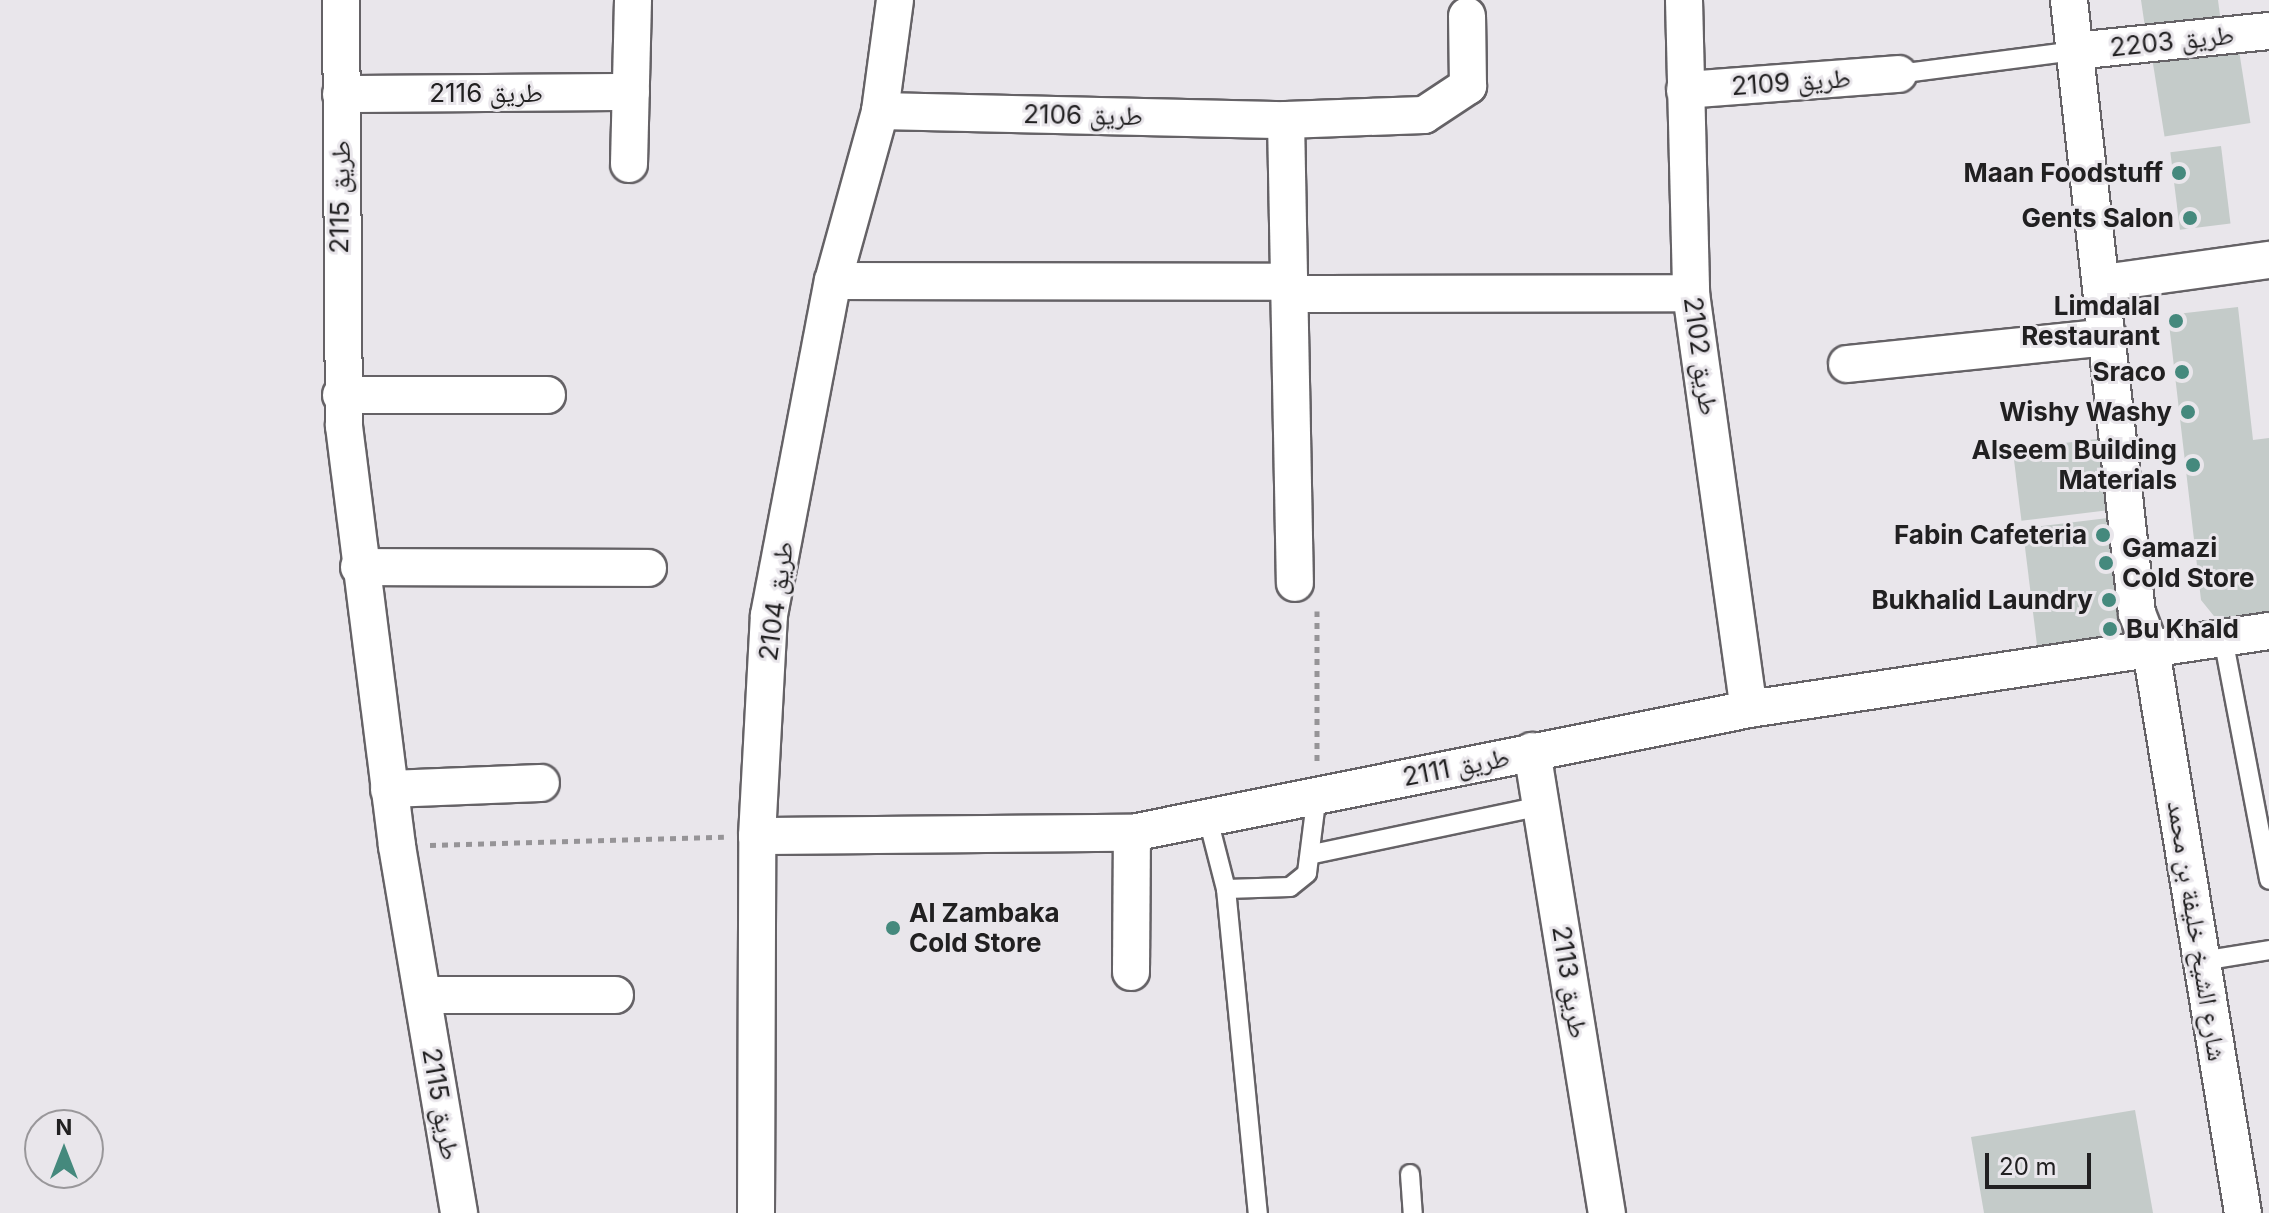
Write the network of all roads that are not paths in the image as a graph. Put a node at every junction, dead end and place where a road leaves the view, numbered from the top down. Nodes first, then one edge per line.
1 (341, 0) edge
2 (633, 0) edge
3 (895, 0) edge
4 (1684, 0) edge
5 (2069, 0) edge
6 (2092, 0) edge
7 (1467, 16) dead end
8 (2269, 31) edge
9 (2086, 50) junction
10 (1898, 74) joint
11 (1685, 90) junction
12 (631, 92) junction
13 (341, 94) junction
14 (880, 111) junction
15 (1286, 120) junction
16 (629, 164) dead end
17 (2269, 260) edge
18 (833, 281) junction
19 (2114, 282) junction
20 (1289, 288) junction
21 (1691, 293) junction
22 (2109, 337) junction
23 (1847, 364) dead end
24 (341, 395) junction
25 (547, 395) dead end
26 (359, 567) junction
27 (648, 568) dead end
28 (1295, 583) road end
29 (2269, 631) edge
30 (2223, 638) junction
31 (2151, 650) junction
32 (1749, 709) junction
33 (1532, 751) junction
34 (541, 783) dead end
35 (389, 789) junction
36 (1317, 794) junction
37 (1541, 806) junction
38 (1208, 819) junction
39 (1132, 833) junction
40 (757, 836) junction
41 (1313, 854) junction
42 (2269, 880) edge
43 (1226, 889) junction
44 (2269, 950) edge
45 (2202, 961) junction
46 (1131, 972) dead end
47 (423, 995) junction
48 (615, 995) dead end
49 (1410, 1174) dead end
50 (459, 1213) edge
51 (756, 1213) edge
52 (1258, 1213) edge
53 (1413, 1213) edge
54 (1607, 1213) edge
55 (2243, 1213) edge

1 - 13 street, طريق 2115
2 - 12 street
3 - 14 street, طريق 2104
4 - 11 street, طريق 2102
5 - 9 street, شارع الشيخ خليفة بن محمد
6 - 9 street, شارع الشيخ خليفة بن محمد
7 - 15 street, طريق 2106
8 - 9 street, طريق 2203
9 - 10 lane
9 - 19 street, شارع الشيخ خليفة بن محمد
10 - 11 street, طريق 2109
11 - 21 street, طريق 2102
12 - 13 street, طريق 2116
12 - 16 street
13 - 24 street, طريق 2115
14 - 15 street, طريق 2106
14 - 18 street, طريق 2104
15 - 20 street
17 - 19 street
18 - 20 street
18 - 40 street, طريق 2104
19 - 22 street, شارع الشيخ خليفة بن محمد
19 - 31 street, شارع الشيخ خليفة بن محمد
20 - 21 street
20 - 28 street
21 - 32 street, طريق 2102
22 - 23 street
22 - 31 street, شارع الشيخ خليفة بن محمد
24 - 25 street
24 - 26 street, طريق 2115
26 - 27 street
26 - 35 street, طريق 2115
29 - 30 street, طريق 2111
30 - 31 street, طريق 2111
30 - 42 lane
31 - 32 street, طريق 2111
31 - 45 street, شارع الشيخ خليفة بن محمد
32 - 33 street, طريق 2111
33 - 36 street, طريق 2111
33 - 37 street, طريق 2113
34 - 35 street
35 - 47 street, طريق 2115
36 - 38 street, طريق 2111
36 - 41 lane
37 - 41 lane
37 - 54 street, طريق 2113
38 - 39 street, طريق 2111
38 - 43 lane
39 - 40 street, طريق 2111
39 - 46 street
40 - 51 street, طريق 2104
41 - 43 lane
43 - 52 lane
44 - 45 lane
45 - 55 street, شارع الشيخ خليفة بن محمد
47 - 48 street
47 - 50 street, طريق 2115
49 - 53 lane

